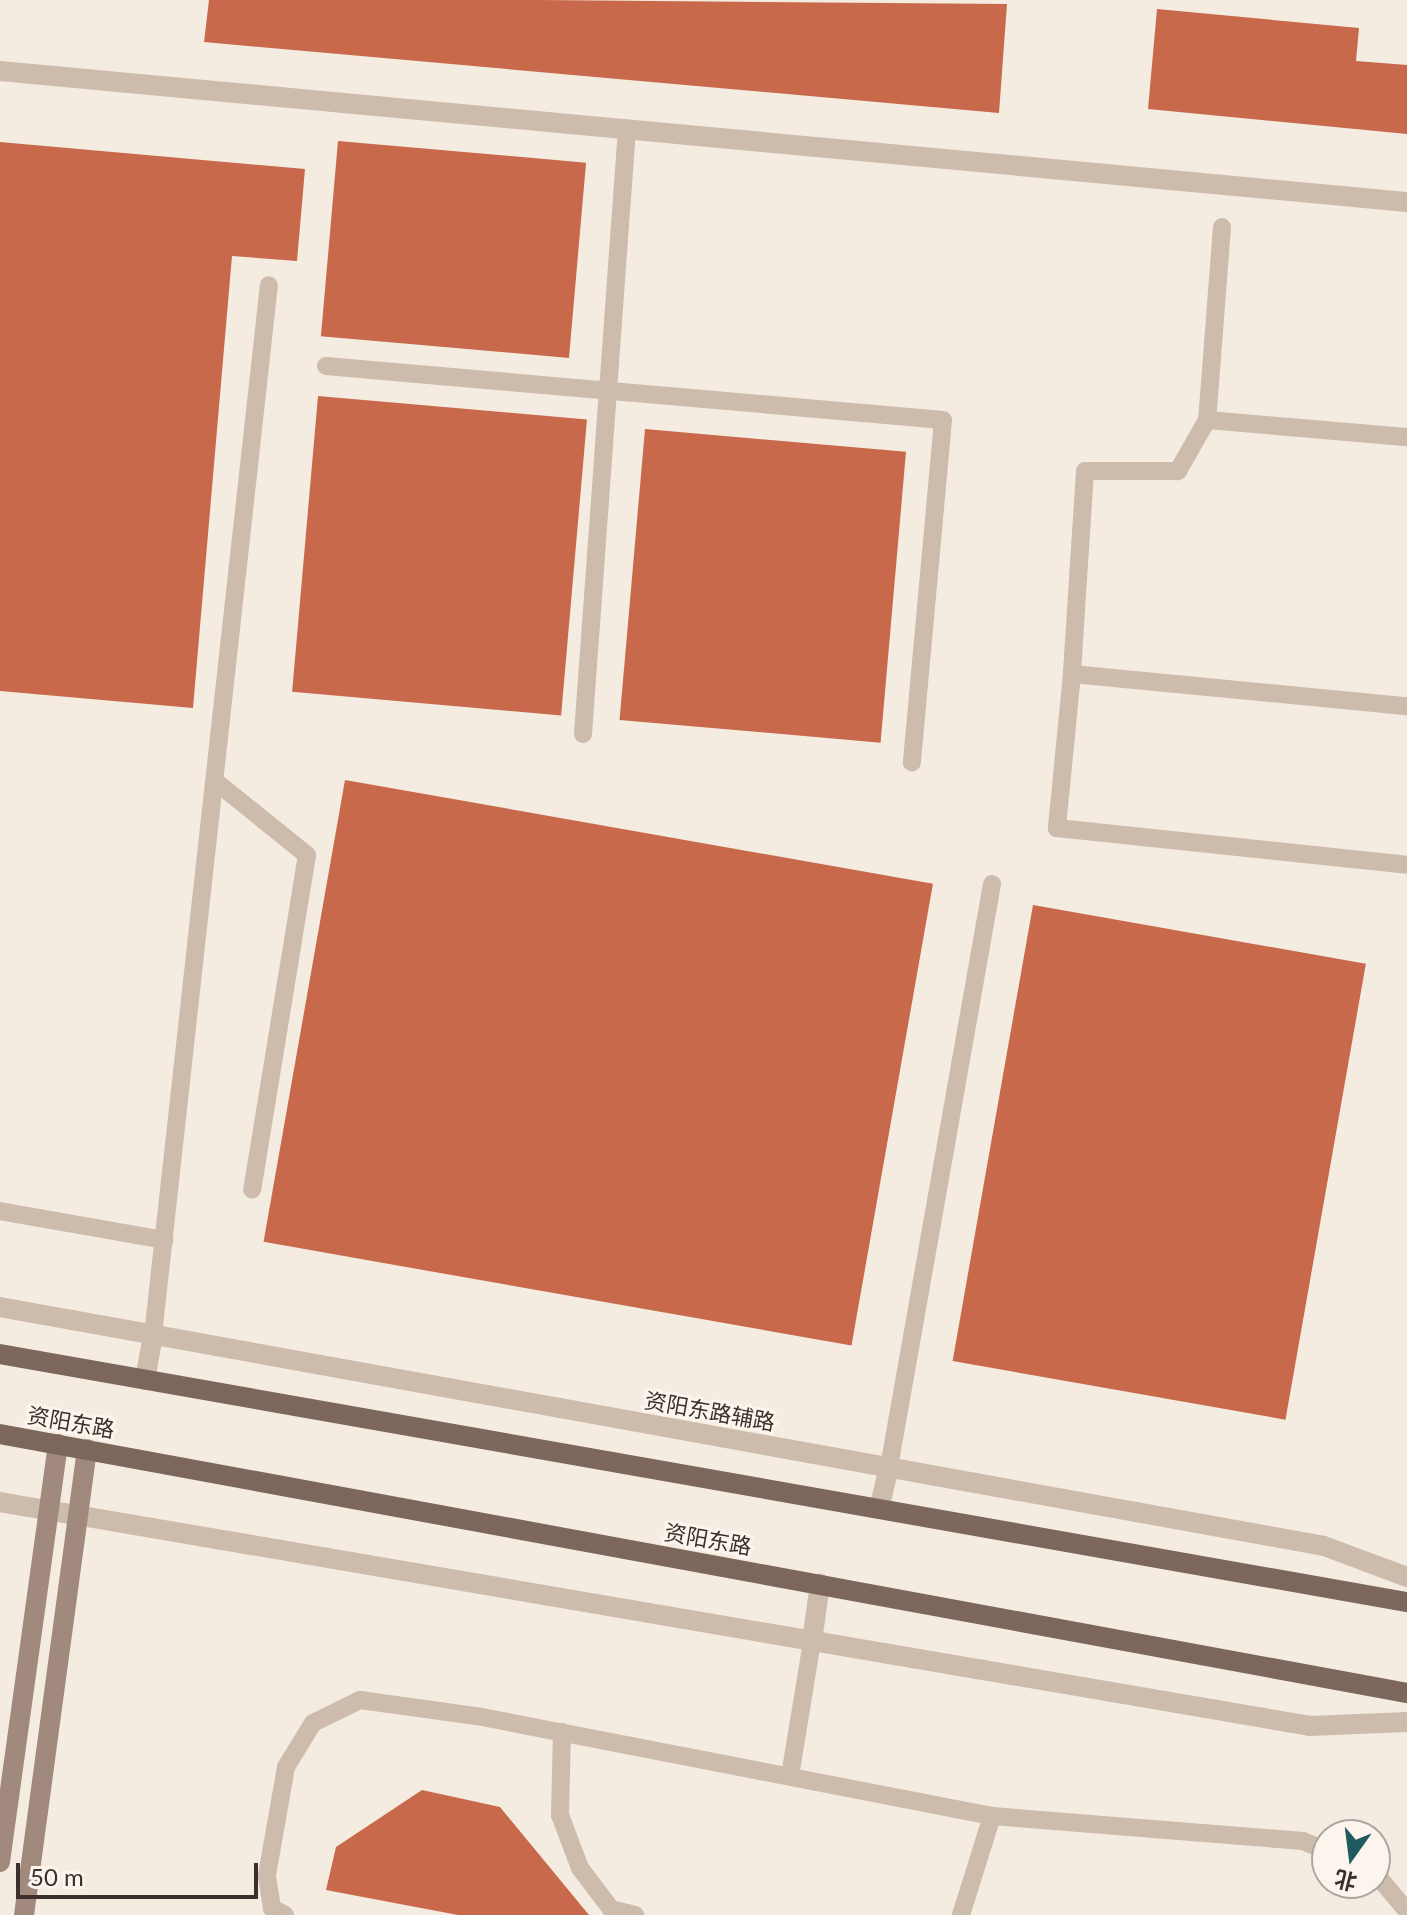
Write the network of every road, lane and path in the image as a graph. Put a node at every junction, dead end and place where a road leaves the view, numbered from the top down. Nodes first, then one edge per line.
1 (0, 71) edge
2 (627, 129) junction
3 (1407, 202) edge
4 (1222, 227) dead end
5 (269, 285) dead end
6 (326, 366) dead end
7 (607, 388) junction
8 (1207, 420) junction
9 (1407, 437) edge
10 (1072, 674) junction
11 (1407, 706) edge
12 (583, 734) dead end
13 (912, 763) dead end
14 (215, 781) junction
15 (1407, 865) edge
16 (992, 884) dead end
17 (252, 1190) dead end
18 (0, 1211) edge
19 (164, 1240) junction
20 (0, 1307) edge
21 (153, 1335) junction
22 (0, 1354) edge
23 (145, 1380) junction
24 (0, 1434) edge
25 (58, 1444) junction
26 (87, 1449) junction
27 (889, 1467) junction
28 (0, 1502) edge
29 (879, 1509) junction
30 (48, 1510) junction
31 (79, 1515) junction
32 (1407, 1577) edge
33 (820, 1584) junction
34 (1407, 1602) edge
35 (812, 1641) junction
36 (1407, 1693) edge
37 (1407, 1722) edge
38 (562, 1732) junction
39 (790, 1776) junction
40 (992, 1816) junction
41 (1311, 1844) edge
42 (0, 1862) edge
43 (1391, 1892) edge
44 (1407, 1911) edge
45 (24, 1915) edge
46 (285, 1915) edge
47 (635, 1915) edge
48 (961, 1915) edge

1 - 2 street
2 - 3 street
2 - 7 lane
4 - 8 lane
5 - 14 lane
6 - 7 lane
7 - 12 lane
7 - 13 lane
8 - 9 lane
8 - 10 lane
10 - 11 lane
10 - 15 lane
14 - 17 lane
14 - 19 lane
16 - 27 lane
18 - 19 lane
19 - 21 lane
20 - 21 street, 资阳东路辅路
21 - 23 street
21 - 27 street, 资阳东路辅路
22 - 23 main road
23 - 29 main road
24 - 25 main road, 资阳东路
25 - 26 main road, 资阳东路
25 - 30 street
26 - 31 street
26 - 33 main road, 资阳东路
27 - 29 street
27 - 32 street, 资阳东路辅路
28 - 30 street
29 - 34 main road
30 - 31 street
30 - 42 street
31 - 35 street
31 - 45 street
33 - 35 street
33 - 36 main road, 资阳东路
35 - 37 street
35 - 39 lane
38 - 39 lane
38 - 46 lane
38 - 47 lane
39 - 40 lane
40 - 41 lane
40 - 48 lane
43 - 44 lane

